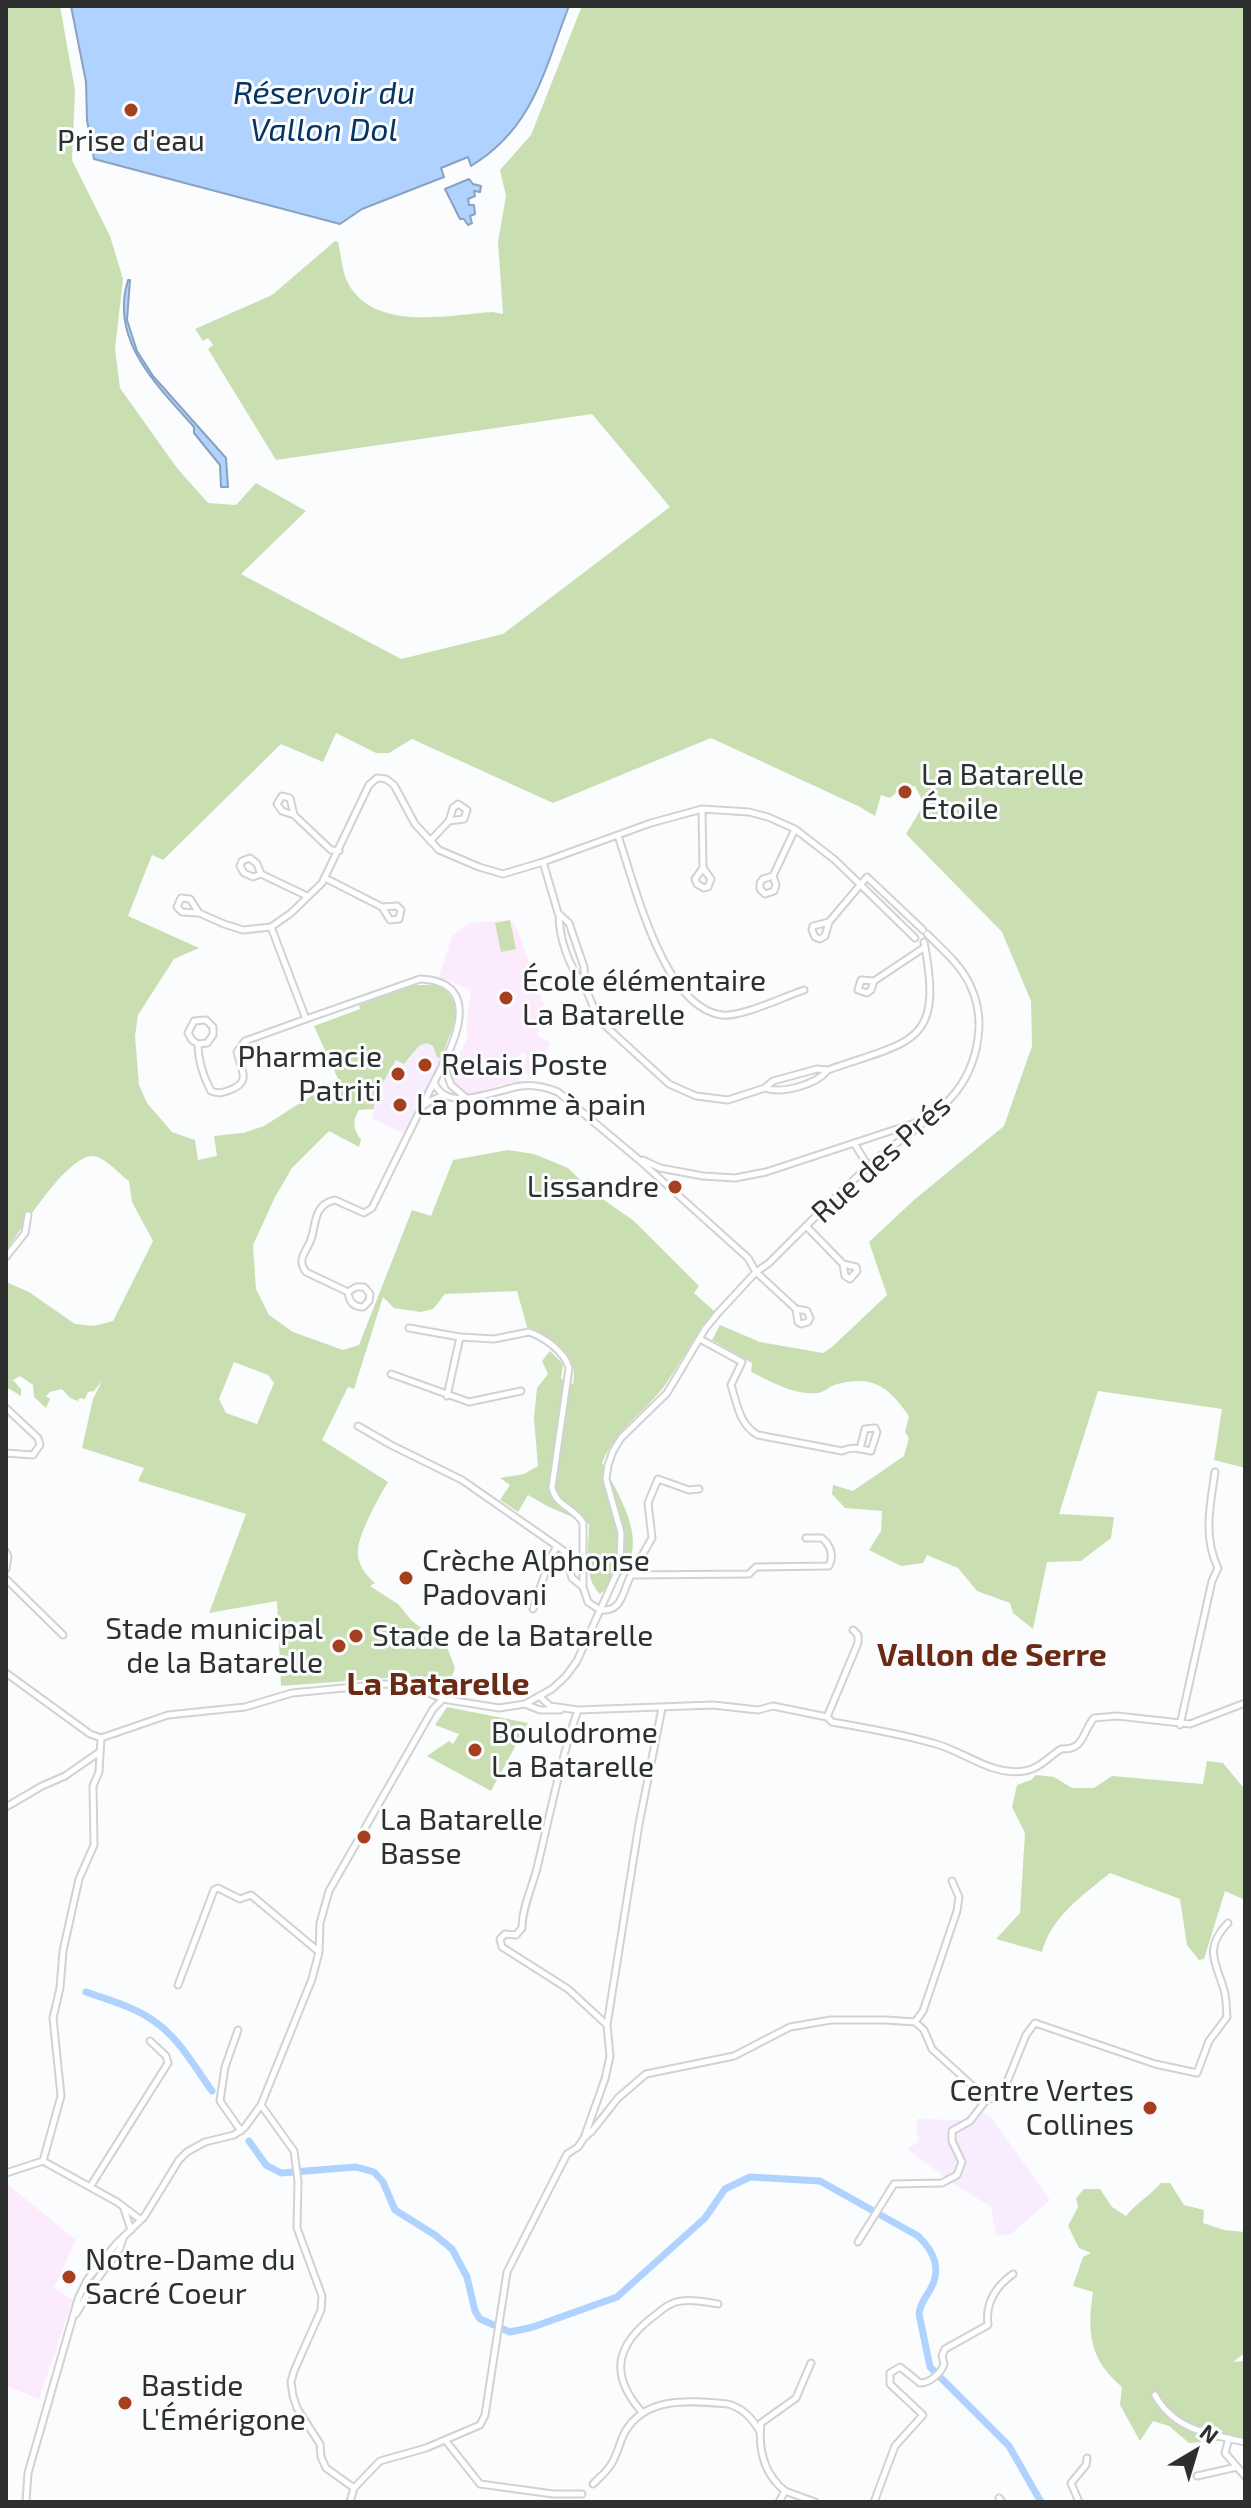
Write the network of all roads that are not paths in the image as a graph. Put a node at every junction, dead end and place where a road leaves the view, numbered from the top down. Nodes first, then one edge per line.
1 (702, 809) junction
2 (294, 815) dead end
3 (449, 821) dead end
4 (795, 829) junction
5 (618, 836) junction
6 (430, 841) junction
7 (339, 851) junction
8 (543, 862) junction
9 (703, 868) dead end
10 (261, 874) dead end
11 (773, 876) dead end
12 (325, 878) junction
13 (861, 885) junction
14 (307, 896) junction
15 (382, 907) dead end
16 (199, 913) dead end
17 (558, 913) junction
18 (829, 922) dead end
19 (271, 927) junction
20 (915, 938) junction
21 (925, 939) junction
22 (874, 981) dead end
23 (585, 987) junction
24 (804, 990) dead end
25 (306, 1019) junction
26 (198, 1044) junction
27 (443, 1063) junction
28 (828, 1070) junction
29 (447, 1076) junction
30 (435, 1080) junction
31 (451, 1085) junction
32 (765, 1088) junction
33 (445, 1095) junction
34 (466, 1098) junction
35 (422, 1107) junction
36 (924, 1119) junction
37 (854, 1143) junction
38 (638, 1159) junction
39 (868, 1166) junction
40 (28, 1215) dead end
41 (806, 1226) junction
42 (6, 1257) edge
43 (843, 1264) dead end
44 (756, 1272) junction
45 (348, 1292) junction
46 (796, 1309) dead end
47 (409, 1328) dead end
48 (460, 1337) junction
49 (700, 1339) junction
50 (391, 1374) dead end
51 (521, 1391) dead end
52 (447, 1396) junction
53 (6, 1408) edge
54 (358, 1426) dead end
55 (860, 1449) junction
56 (6, 1453) edge
57 (1215, 1472) dead end
58 (699, 1489) dead end
59 (806, 1538) dead end
60 (557, 1546) junction
61 (6, 1552) edge
62 (6, 1569) edge
63 (631, 1575) junction
64 (6, 1579) edge
65 (583, 1587) junction
66 (533, 1609) dead end
67 (600, 1610) junction
68 (853, 1630) dead end
69 (63, 1635) dead end
70 (6, 1673) edge
71 (539, 1696) junction
72 (443, 1699) junction
73 (1245, 1703) edge
74 (525, 1704) junction
75 (662, 1708) junction
76 (569, 1709) junction
77 (578, 1710) junction
78 (827, 1717) junction
79 (1180, 1725) junction
80 (101, 1738) junction
81 (99, 1753) junction
82 (6, 1807) edge
83 (952, 1881) dead end
84 (1228, 1923) dead end
85 (319, 1952) junction
86 (178, 1985) dead end
87 (915, 2022) junction
88 (607, 2025) junction
89 (238, 2030) dead end
90 (150, 2041) dead end
91 (987, 2099) junction
92 (261, 2105) junction
93 (243, 2129) junction
94 (584, 2138) junction
95 (43, 2161) junction
96 (6, 2173) edge
97 (90, 2187) junction
98 (121, 2205) junction
99 (141, 2220) junction
100 (131, 2231) junction
101 (858, 2242) dead end
102 (1013, 2274) dead end
103 (718, 2304) dead end
104 (811, 2363) dead end
105 (1155, 2395) dead end
106 (641, 2411) junction
107 (760, 2432) junction
108 (1229, 2438) junction
109 (446, 2441) junction
110 (1245, 2442) edge
111 (1087, 2458) dead end
112 (1237, 2467) junction
113 (1197, 2476) dead end
114 (1245, 2476) edge
115 (593, 2484) dead end
116 (354, 2488) junction
117 (785, 2491) junction
118 (582, 2494) dead end
119 (26, 2502) edge
120 (350, 2502) edge
121 (779, 2502) edge
122 (815, 2502) edge
123 (874, 2502) edge
124 (1079, 2502) edge

1 - 4 street
1 - 5 street
1 - 9 street
2 - 7 street
3 - 6 street
4 - 11 street
4 - 13 street
5 - 8 street
5 - 24 street
6 - 7 street
6 - 8 street
7 - 12 street
8 - 17 street
10 - 14 street
12 - 14 street
12 - 15 street
13 - 18 street
13 - 20 street
13 - 21 street
14 - 19 street
16 - 19 street
17 - 23 street
17 - 23 street
19 - 25 street
20 - 21 street
20 - 21 street
21 - 22 street
21 - 28 street
21 - 36 street, Rue des Prés
23 - 32 street
25 - 26 street
25 - 27 street
26 - 26 street
27 - 29 street
27 - 30 street
28 - 32 street
28 - 32 street
29 - 30 street
29 - 31 street
30 - 33 street
30 - 35 street
31 - 33 street
31 - 34 street
33 - 34 street
33 - 35 street
34 - 38 street
35 - 45 street
36 - 37 street
36 - 39 street, Rue des Prés
37 - 38 street
37 - 39 street
38 - 44 street
39 - 41 street, Rue des Prés
40 - 42 street
41 - 43 street
41 - 44 street, Rue des Prés
44 - 46 street
44 - 49 street, Rue des Prés
45 - 45 street
47 - 48 street
48 - 52 street
48 - 65 street
49 - 55 street
49 - 67 street, Rue des Prés
50 - 52 street
51 - 52 street
53 - 56 street
54 - 60 street
55 - 55 street
57 - 79 street
58 - 63 street
59 - 63 street
60 - 65 street
60 - 66 street
61 - 62 street
63 - 67 street
64 - 69 street
65 - 67 street
67 - 71 street, Rue des Prés
68 - 78 street
70 - 80 street
71 - 74 street, Rue des Prés
71 - 76 street
72 - 74 street
72 - 80 street
72 - 85 street
73 - 79 street
74 - 76 street
75 - 77 street
75 - 78 street
75 - 88 street
76 - 77 street
77 - 88 street
78 - 79 street
80 - 81 street
81 - 82 street
81 - 95 street
83 - 87 street
84 - 91 street
85 - 86 street
85 - 92 street
87 - 91 street
87 - 94 street
88 - 94 street
89 - 93 street
90 - 97 street
91 - 101 street
92 - 93 street
92 - 116 street
93 - 99 street
94 - 109 street
95 - 96 street
95 - 97 street
97 - 98 street
98 - 99 street
98 - 100 street
99 - 100 street
100 - 119 street
102 - 123 street
103 - 106 street
104 - 107 street
105 - 108 street
106 - 107 street
106 - 115 street
107 - 117 street
108 - 110 street
108 - 112 street
109 - 116 street
109 - 118 street
111 - 124 street
112 - 113 street
112 - 114 street
116 - 120 street
117 - 121 street
117 - 122 street

